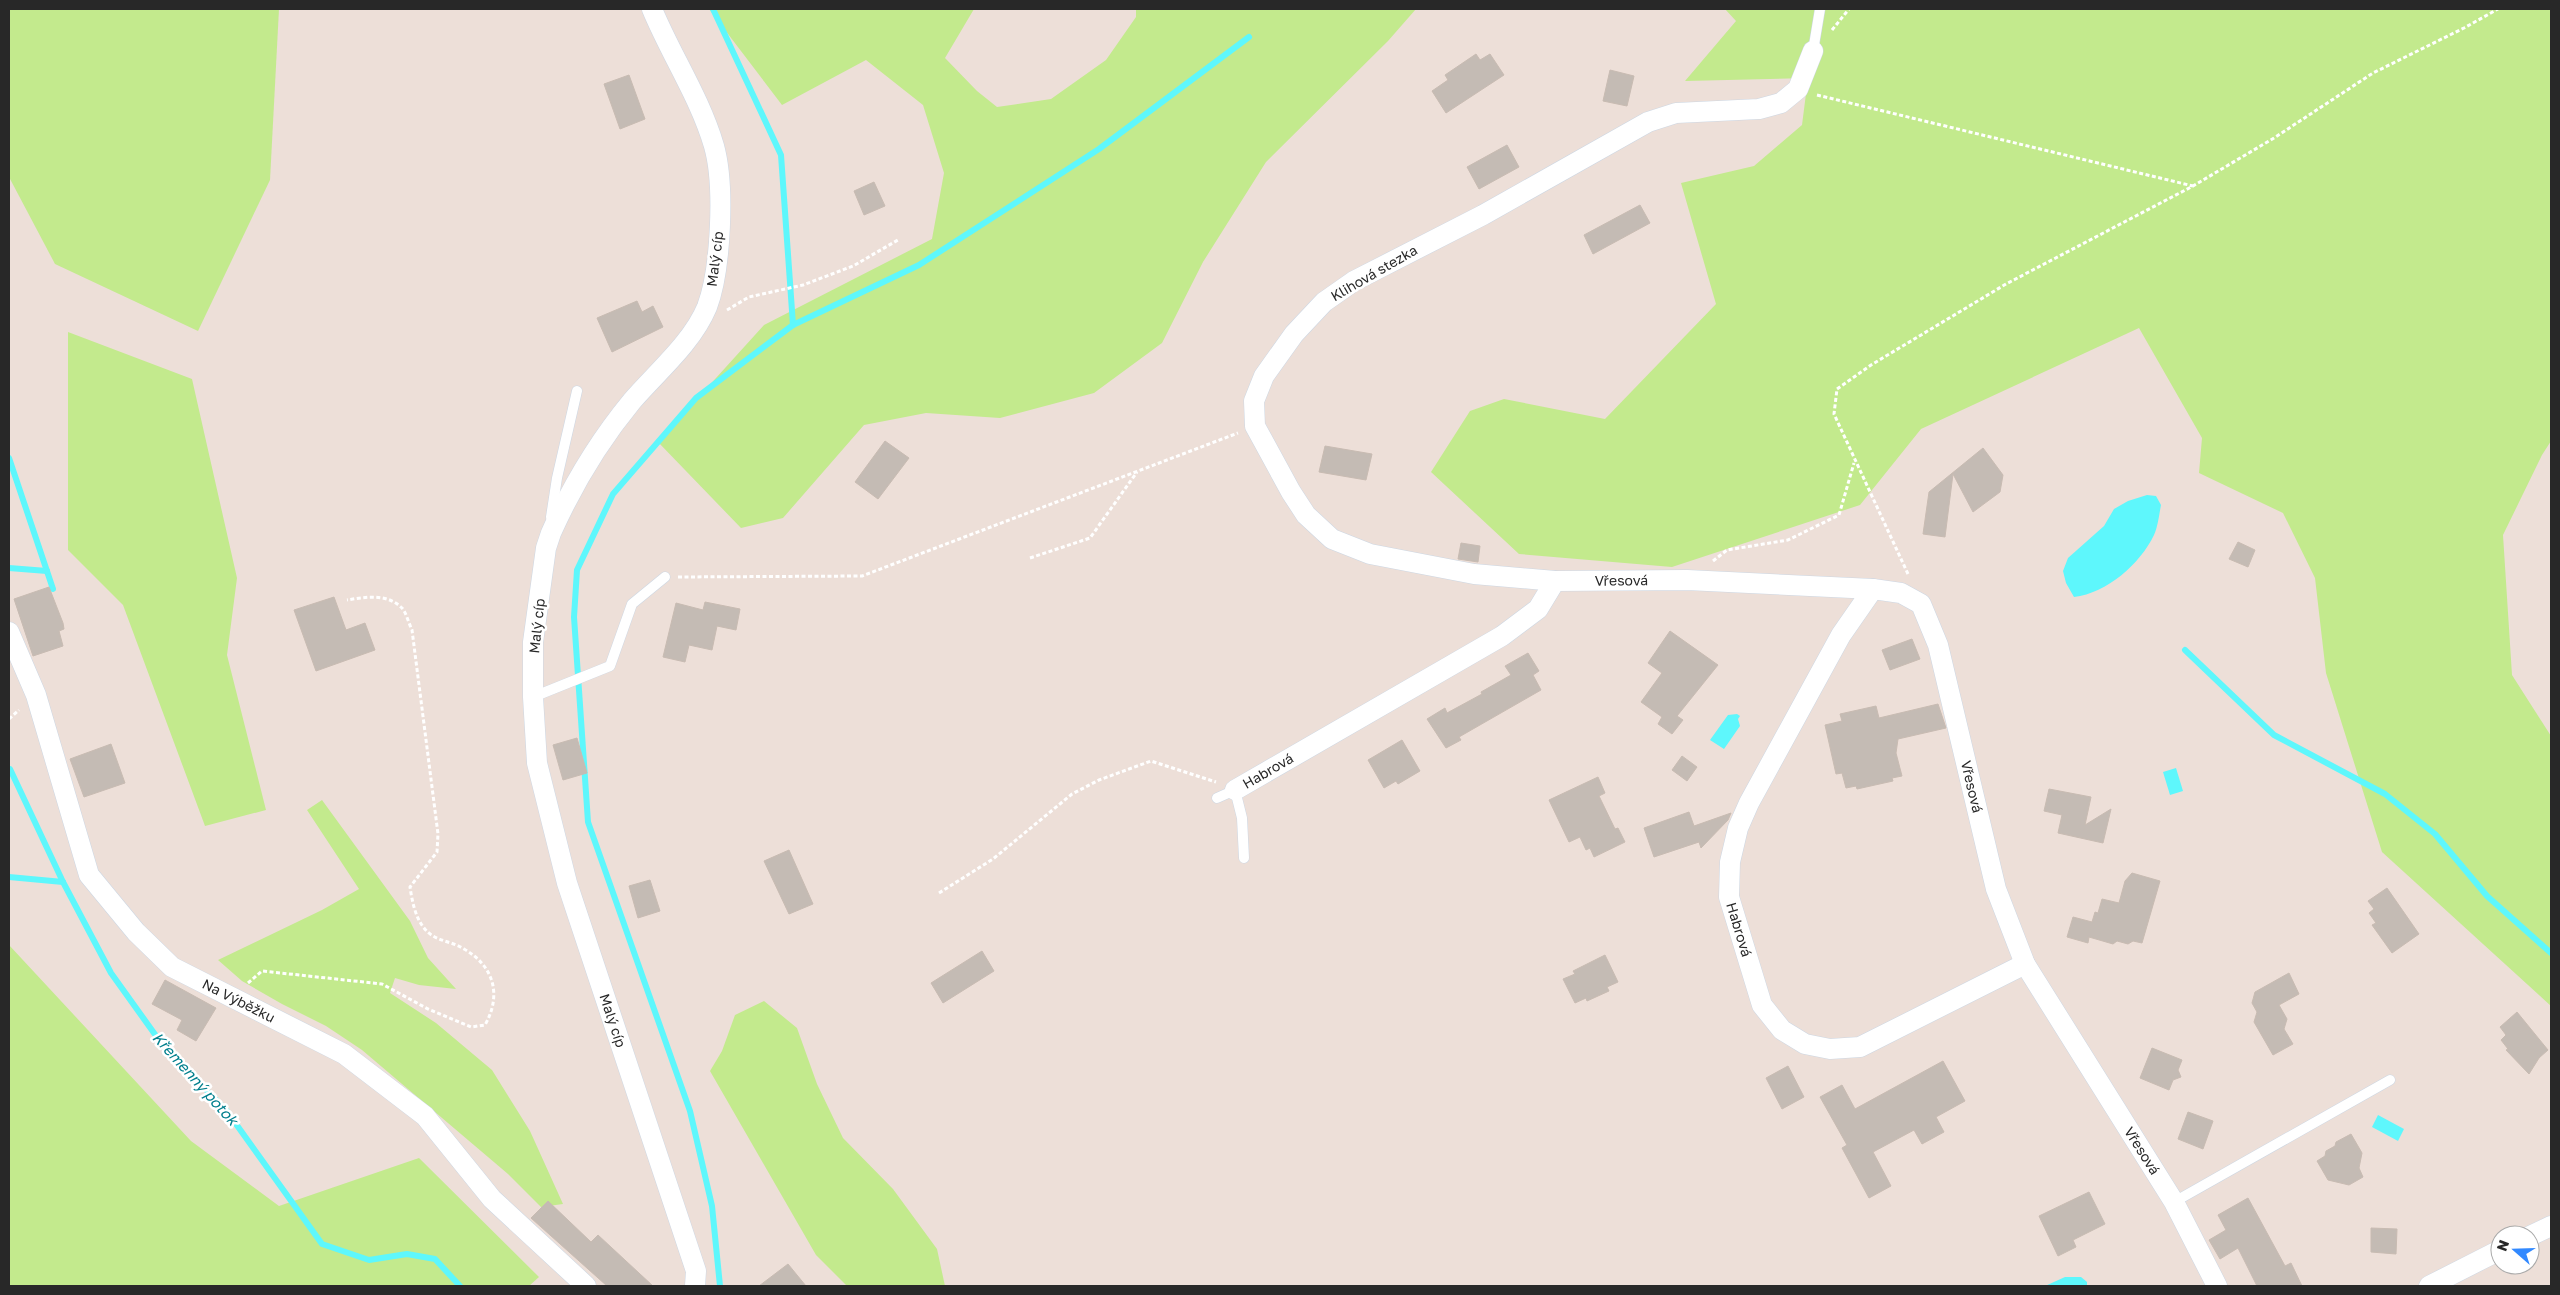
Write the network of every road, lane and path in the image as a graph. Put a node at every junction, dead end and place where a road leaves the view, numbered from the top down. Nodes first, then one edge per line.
1 (652, 9) edge
2 (1820, 9) edge
3 (2498, 9) edge
4 (1813, 51) joint
5 (1798, 89) junction
6 (2193, 186) junction
7 (898, 240) dead end
8 (726, 311) dead end
9 (577, 391) dead end
10 (1255, 426) junction
11 (1854, 462) junction
12 (1138, 471) junction
13 (546, 548) junction
14 (1030, 558) dead end
15 (665, 577) joint
16 (1687, 580) junction
17 (1555, 581) junction
18 (1873, 589) junction
19 (347, 600) dead end
20 (1921, 604) junction
21 (9, 632) edge
22 (533, 697) junction
23 (1226, 794) junction
24 (1244, 858) dead end
25 (939, 893) dead end
26 (2024, 964) junction
27 (230, 997) junction
28 (2390, 1080) dead end
29 (2174, 1202) junction
30 (2490, 1255) edge
31 (586, 1286) edge
32 (695, 1286) edge
33 (2217, 1286) edge
34 (2430, 1286) edge

1 - 13 street, Malý cíp
2 - 4 lane
3 - 6 path
4 - 5 street, Klihová stezka
5 - 6 path
5 - 10 street, Klihová stezka
6 - 11 path
7 - 8 path
9 - 13 lane
10 - 12 path
10 - 17 street, Klihová stezka
11 - 16 path
11 - 20 path
12 - 14 path
12 - 15 path
13 - 22 street, Malý cíp
15 - 22 lane
16 - 17 street, Vřesová
16 - 18 street, Vřesová
17 - 23 street, Habrová
18 - 20 street, Vřesová
18 - 26 street, Habrová
19 - 27 path
20 - 26 street, Vřesová
21 - 27 street, Na Výběžku
22 - 32 street, Malý cíp
23 - 24 lane
23 - 25 path, Habrová
26 - 29 street, Vřesová
27 - 31 street, Na Výběžku
28 - 29 lane
29 - 33 street, Vřesová
30 - 34 street

